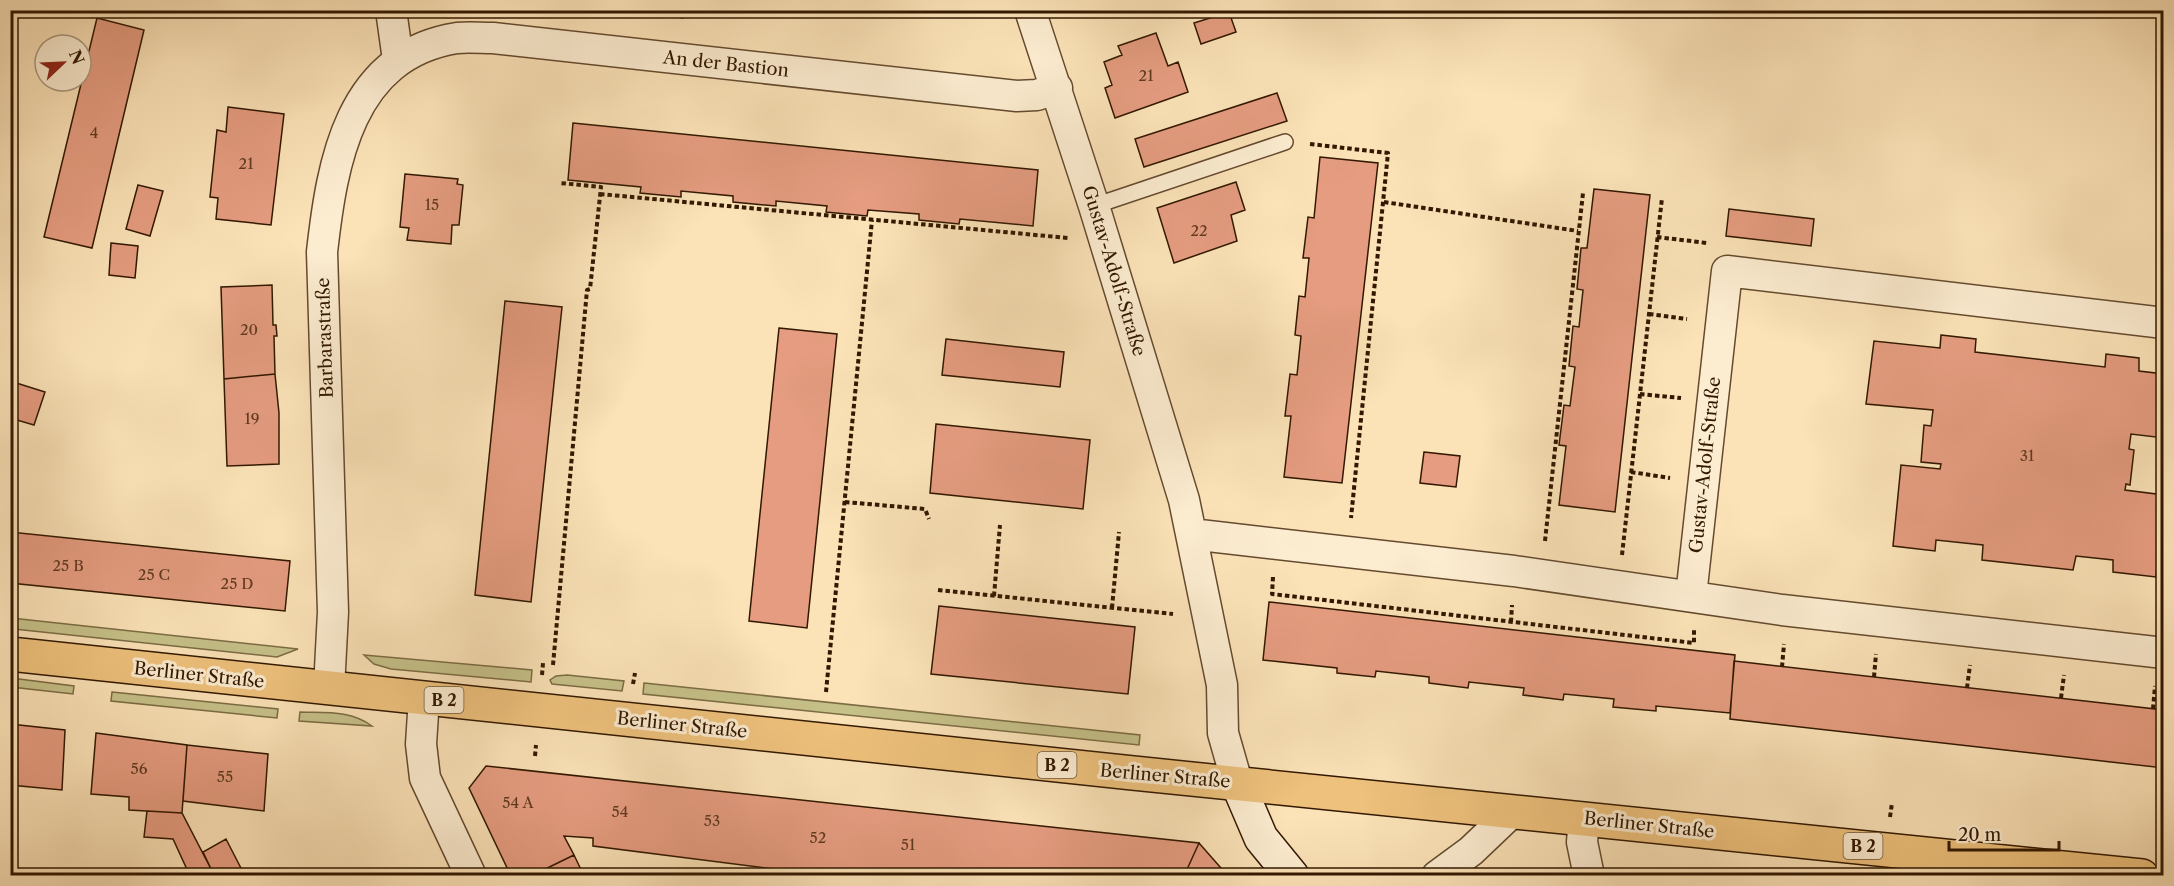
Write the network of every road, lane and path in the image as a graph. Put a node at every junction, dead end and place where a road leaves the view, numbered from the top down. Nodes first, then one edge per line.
1 (391, 10) edge
2 (1030, 10) edge
3 (398, 60) junction
4 (1057, 88) junction
5 (1285, 141) joint
6 (560, 183) dead end
7 (1583, 193) dead end
8 (600, 194) junction
9 (1662, 198) dead end
10 (1384, 202) junction
11 (1094, 206) junction
12 (872, 220) junction
13 (1578, 231) junction
14 (1103, 235) junction
15 (2163, 323) edge
16 (844, 502) junction
17 (929, 519) dead end
18 (1000, 525) dead end
19 (1119, 532) dead end
20 (1191, 534) junction
21 (1348, 552) junction
22 (1541, 575) junction
23 (1619, 586) junction
24 (938, 590) dead end
25 (1272, 594) dead end
26 (994, 596) junction
27 (1693, 596) junction
28 (1113, 608) junction
29 (1209, 618) junction
30 (2163, 653) edge
31 (10, 654) edge
32 (553, 665) dead end
33 (329, 688) junction
34 (826, 692) dead end
35 (424, 698) junction
36 (1237, 782) junction
37 (1513, 811) junction
38 (1584, 818) junction
39 (471, 876) edge
40 (1292, 876) edge
41 (1437, 876) edge
42 (1589, 876) edge
43 (2142, 876) edge

1 - 3 street
2 - 4 street, Gustav-Adolf-Straße
3 - 4 street, An der Bastion
3 - 33 street, Barbarastraße
4 - 11 street, Gustav-Adolf-Straße
5 - 10 path
5 - 11 lane
6 - 8 path
7 - 13 path
8 - 12 path
8 - 32 path
9 - 23 path
10 - 13 path
10 - 21 path
11 - 14 street, Gustav-Adolf-Straße
12 - 14 path
12 - 16 path
13 - 22 path
14 - 20 street, Gustav-Adolf-Straße
15 - 27 street, Gustav-Adolf-Straße
16 - 17 path
16 - 34 path
18 - 26 path
19 - 28 path
20 - 21 street
20 - 29 street, Gustav-Adolf-Straße
21 - 22 street
22 - 23 street
23 - 27 street
24 - 26 path
25 - 27 path
26 - 28 path
27 - 30 street
28 - 29 path
29 - 36 street, Gustav-Adolf-Straße
31 - 33 main road, Berliner Straße / B 2
33 - 35 main road, Berliner Straße / B 2
35 - 36 main road, Berliner Straße / B 2
35 - 39 street
36 - 37 main road, Berliner Straße / B 2
36 - 40 street
37 - 38 main road, Berliner Straße / B 2
37 - 41 street
38 - 42 street
38 - 43 main road, Berliner Straße / B 2

